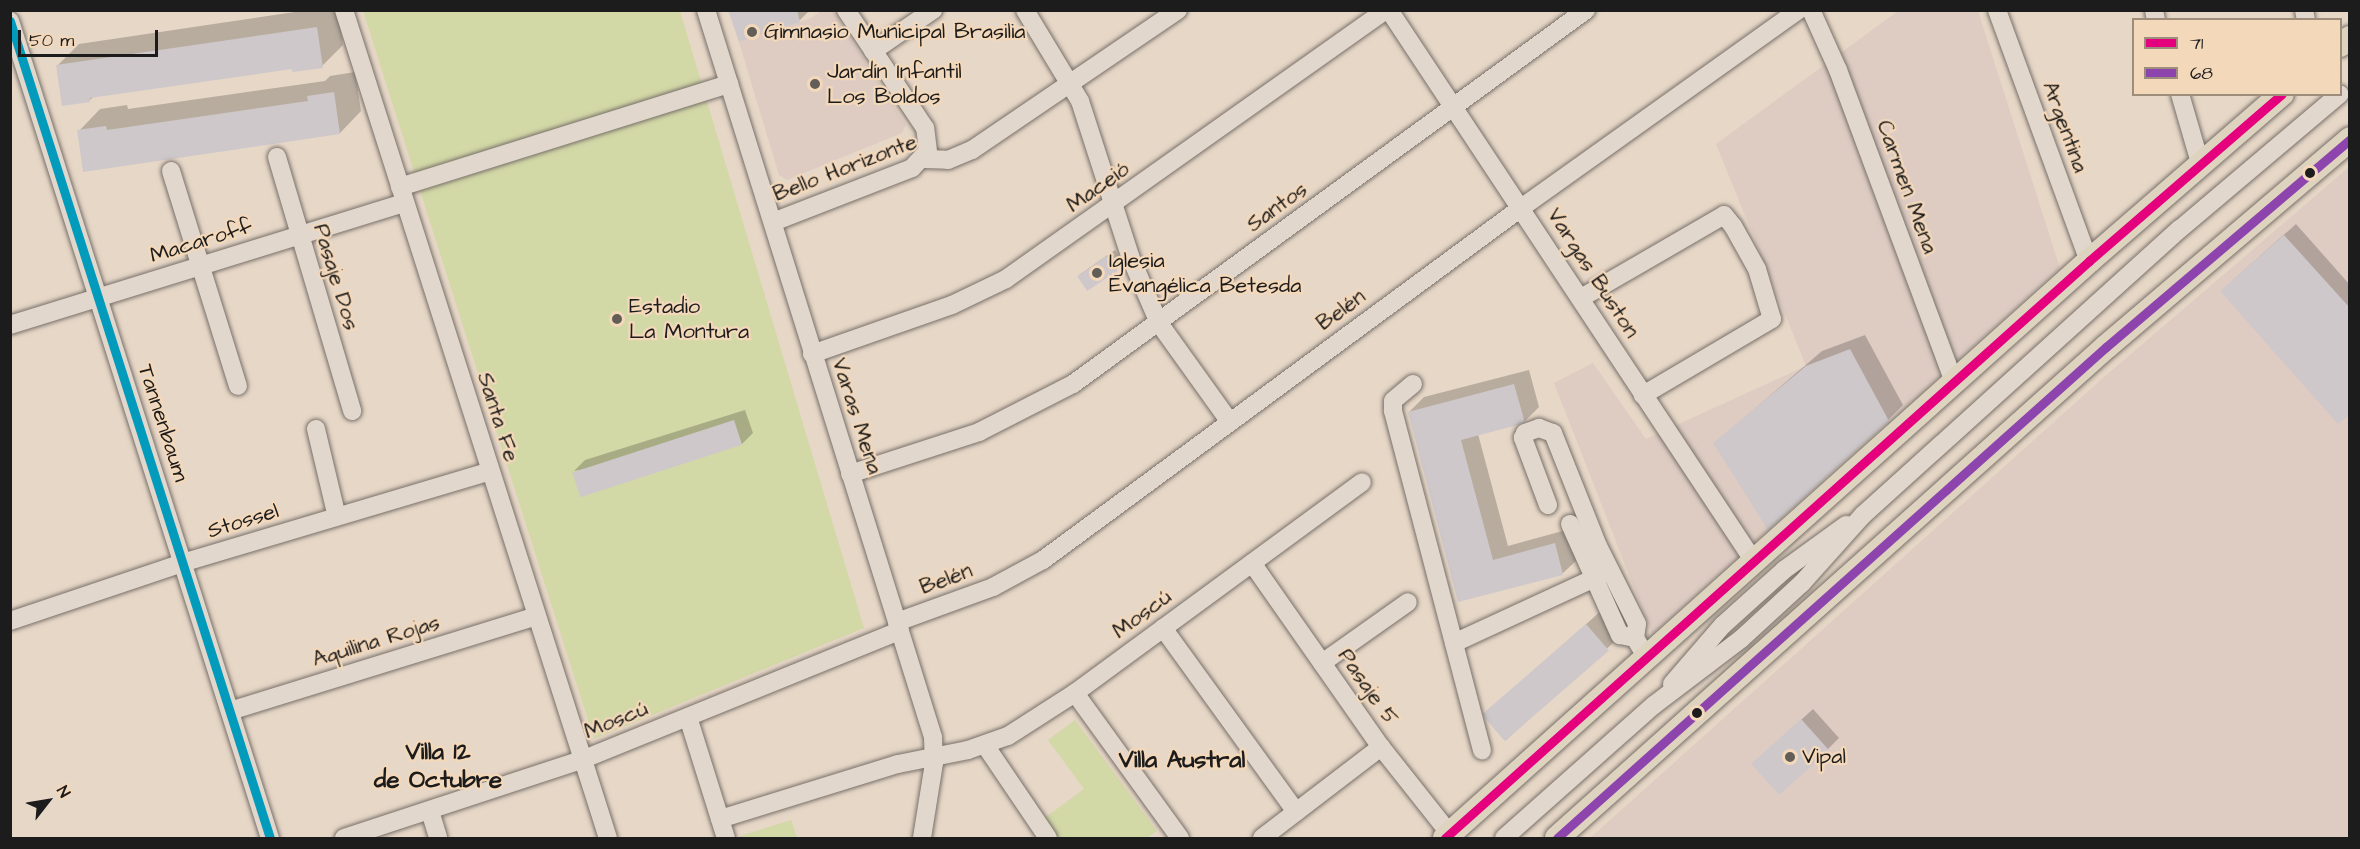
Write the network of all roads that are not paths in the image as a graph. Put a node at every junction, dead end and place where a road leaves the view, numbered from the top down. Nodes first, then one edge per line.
1 (344, 10) edge
2 (706, 10) edge
3 (846, 10) edge
4 (933, 10) edge
5 (1025, 10) edge
6 (1178, 10) edge
7 (1388, 10) edge
8 (1586, 10) edge
9 (1799, 10) edge
10 (1811, 10) edge
11 (1997, 10) edge
12 (10, 21) edge
13 (873, 51) junction
14 (729, 84) junction
15 (1072, 85) junction
16 (2181, 96) edge
17 (2280, 96) edge
18 (2338, 96) edge
19 (1455, 107) junction
20 (2349, 138) edge
21 (277, 157) dead end
22 (925, 159) junction
23 (2200, 163) junction
24 (171, 171) dead end
25 (402, 195) junction
26 (1114, 205) junction
27 (1521, 208) junction
28 (773, 222) junction
29 (298, 236) junction
30 (2088, 261) junction
31 (200, 266) junction
32 (98, 298) junction
33 (1581, 298) junction
34 (1159, 323) junction
35 (10, 325) edge
36 (812, 354) junction
37 (1954, 382) junction
38 (1413, 384) dead end
39 (238, 386) dead end
40 (1643, 395) junction
41 (352, 411) dead end
42 (1230, 422) junction
43 (316, 429) dead end
44 (490, 471) junction
45 (850, 474) junction
46 (1362, 482) dead end
47 (1548, 505) dead end
48 (337, 517) junction
49 (1570, 524) dead end
50 (183, 563) junction
51 (1252, 563) junction
52 (1755, 563) junction
53 (1610, 571) junction
54 (1593, 581) junction
55 (1407, 602) dead end
56 (537, 616) junction
57 (10, 621) edge
58 (898, 627) junction
59 (1163, 628) junction
60 (1454, 643) junction
61 (1641, 648) junction
62 (1322, 663) junction
63 (1075, 693) junction
64 (230, 711) junction
65 (690, 725) junction
66 (985, 745) junction
67 (1381, 747) junction
68 (1482, 751) dead end
69 (934, 754) junction
70 (584, 759) junction
71 (430, 811) junction
72 (1296, 812) junction
73 (720, 819) junction
74 (1447, 836) edge
75 (270, 838) edge
76 (344, 838) edge
77 (438, 838) edge
78 (608, 838) edge
79 (726, 838) edge
80 (922, 838) edge
81 (1048, 838) edge
82 (1179, 838) edge
83 (1262, 838) edge
84 (1504, 838) edge
85 (1557, 838) edge

1 - 25 street, Santa Fe
2 - 14 street, Varas Mena
3 - 13 street
4 - 13 street
5 - 15 street
6 - 15 street, Bello Horizonte
7 - 19 street, Vargas Buston
7 - 26 street, Maceió
8 - 19 street, Santos
9 - 27 street, Belén
10 - 37 street, Carmen Mena
11 - 30 street, Argentina
12 - 32 street, Tannenbaum
13 - 22 street
14 - 25 street, Macaroff
14 - 28 street, Varas Mena
15 - 22 street, Bello Horizonte
15 - 26 street
16 - 23 street
17 - 23 main road
18 - 84 street
19 - 27 street, Vargas Buston
19 - 34 street, Santos
20 - 85 main road
21 - 29 street, Pasaje Dos
22 - 28 street, Bello Horizonte
23 - 30 main road
24 - 31 street
25 - 29 street, Macaroff
25 - 44 street, Santa Fe
26 - 34 street
26 - 36 street, Maceió
27 - 33 street, Vargas Buston
27 - 42 street, Belén
28 - 36 street, Varas Mena
29 - 31 street, Macaroff
29 - 41 street, Pasaje Dos
30 - 37 main road
31 - 32 street, Macaroff
31 - 39 street
32 - 35 street, Macaroff
32 - 50 street, Tannenbaum
33 - 40 street, Vargas Buston
33 - 40 street
34 - 42 street
34 - 45 street, Santos
36 - 45 street, Varas Mena
37 - 52 main road
38 - 60 street
40 - 52 street, Vargas Buston
42 - 58 street, Belén
43 - 48 street
44 - 48 street, Stossel
44 - 56 street, Santa Fe
45 - 58 street, Varas Mena
46 - 51 street, Moscú
47 - 53 street
48 - 50 street, Stossel
49 - 54 street
50 - 57 street, Stossel
50 - 64 street, Tannenbaum
51 - 59 street, Moscú
51 - 62 street, Pasaje 5
52 - 61 main road
53 - 54 street
53 - 61 street
54 - 60 street
54 - 61 street
55 - 62 street
56 - 64 street, Aquilina Rojas
56 - 70 street, Santa Fe
58 - 65 street, Moscú
58 - 69 street, Varas Mena
59 - 63 street, Moscú
59 - 72 street
60 - 68 street
61 - 74 main road
62 - 67 street, Pasaje 5
63 - 66 street, Moscú
63 - 82 street
64 - 75 street, Tannenbaum
65 - 70 street, Moscú
65 - 73 street
66 - 69 street, Moscú
66 - 81 street
67 - 72 street
67 - 74 street, Pasaje 5
69 - 73 street
69 - 80 street, Varas Mena
70 - 71 street, Moscú
70 - 78 street, Santa Fe
71 - 76 street, Moscú
71 - 77 street
72 - 83 street
73 - 79 street

